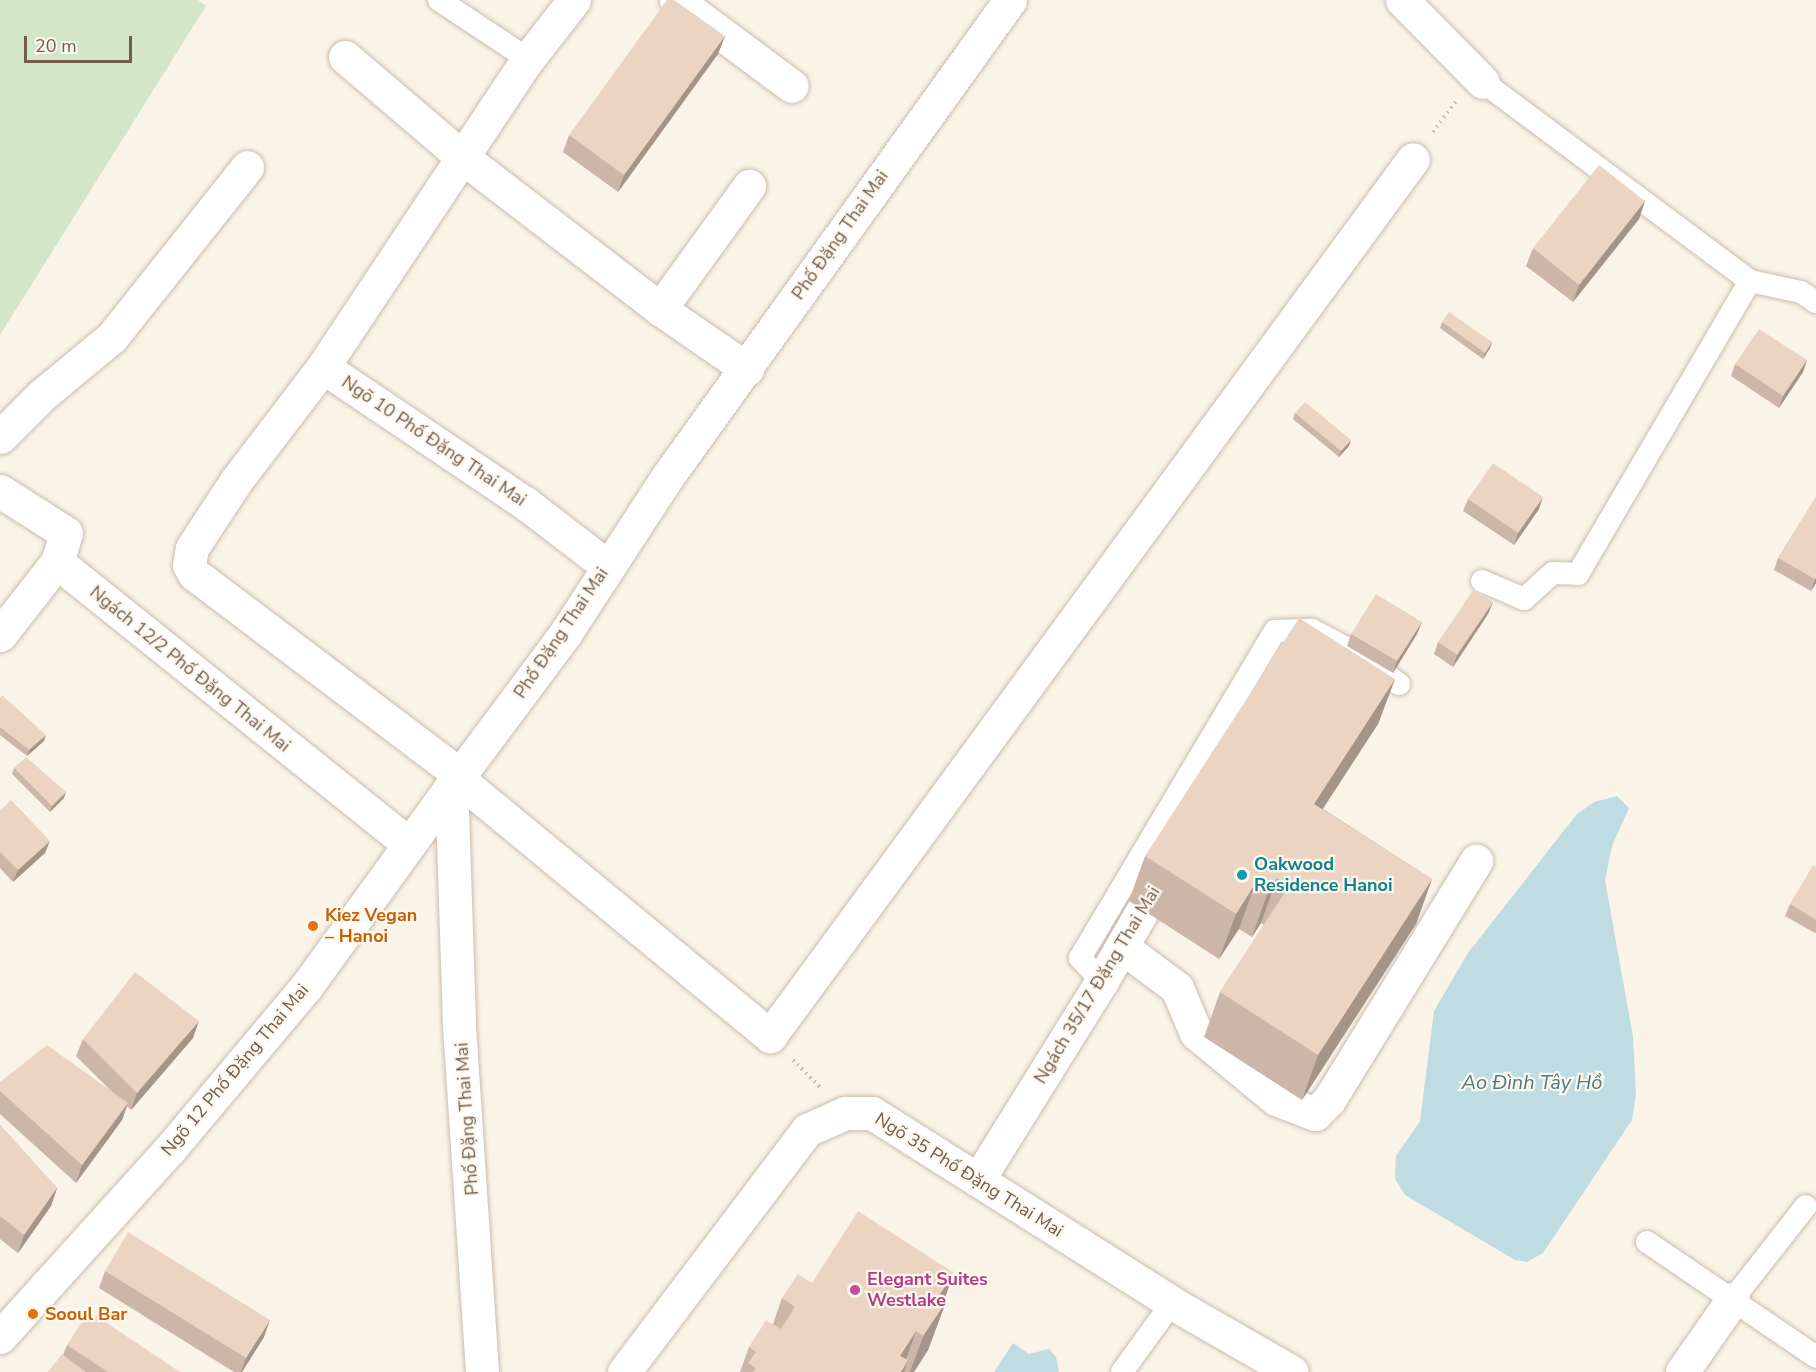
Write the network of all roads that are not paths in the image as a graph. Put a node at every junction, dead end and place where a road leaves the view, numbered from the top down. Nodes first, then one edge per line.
1 (439, 0) edge
2 (574, 0) edge
3 (676, 0) edge
4 (1010, 0) edge
5 (1402, 0) edge
6 (345, 57) dead end
7 (528, 59) junction
8 (1480, 79) joint
9 (792, 86) dead end
10 (462, 157) junction
11 (1413, 159) road end
12 (247, 167) dead end
13 (749, 186) dead end
14 (1750, 281) junction
15 (1816, 302) edge
16 (660, 309) junction
17 (323, 367) junction
18 (747, 369) junction
19 (0, 437) edge
20 (0, 491) edge
21 (57, 562) junction
22 (607, 566) junction
23 (1482, 581) dead end
24 (0, 635) edge
25 (1282, 662) edge
26 (1399, 684) dead end
27 (456, 780) junction
28 (408, 843) junction
29 (1476, 861) dead end
30 (1122, 947) junction
31 (1102, 981) junction
32 (978, 1180) junction
33 (1806, 1206) dead end
34 (1647, 1242) dead end
35 (1733, 1299) junction
36 (1172, 1303) junction
37 (0, 1336) edge
38 (1816, 1357) edge
39 (482, 1372) edge
40 (624, 1372) edge
41 (1122, 1372) edge
42 (1292, 1372) edge
43 (1682, 1372) edge

1 - 7 lane
2 - 7 street
3 - 9 street
4 - 18 street, Phố Đặng Thai Mai
5 - 8 street
6 - 10 street
7 - 10 street
8 - 14 lane
10 - 16 street
10 - 17 street
11 - 27 street
12 - 19 street
13 - 16 street
14 - 15 lane
14 - 23 lane
16 - 18 street
17 - 22 street, Ngõ 10 Phố Đặng Thai Mai
17 - 27 street, Ngõ 10 Phố Đặng Thai Mai
18 - 22 street, Phố Đặng Thai Mai
20 - 21 street
21 - 24 street
21 - 28 street, Ngách 12/2 Phố Đặng Thai Mai
22 - 27 street, Phố Đặng Thai Mai
25 - 30 street, Ngách 35/17 Đặng Thai Mai
26 - 31 lane
27 - 28 street, Ngõ 12 Phố Đặng Thai Mai
27 - 39 street, Phố Đặng Thai Mai
28 - 37 street, Ngõ 12 Phố Đặng Thai Mai
29 - 30 street
30 - 31 street, Ngách 35/17 Đặng Thai Mai
31 - 32 street, Ngách 35/17 Đặng Thai Mai
32 - 36 street, Ngõ 35 Phố Đặng Thai Mai
32 - 40 street, Ngõ 35 Phố Đặng Thai Mai
33 - 35 lane
34 - 35 lane
35 - 38 lane
35 - 43 street
36 - 41 lane
36 - 42 street, Ngõ 35 Phố Đặng Thai Mai

